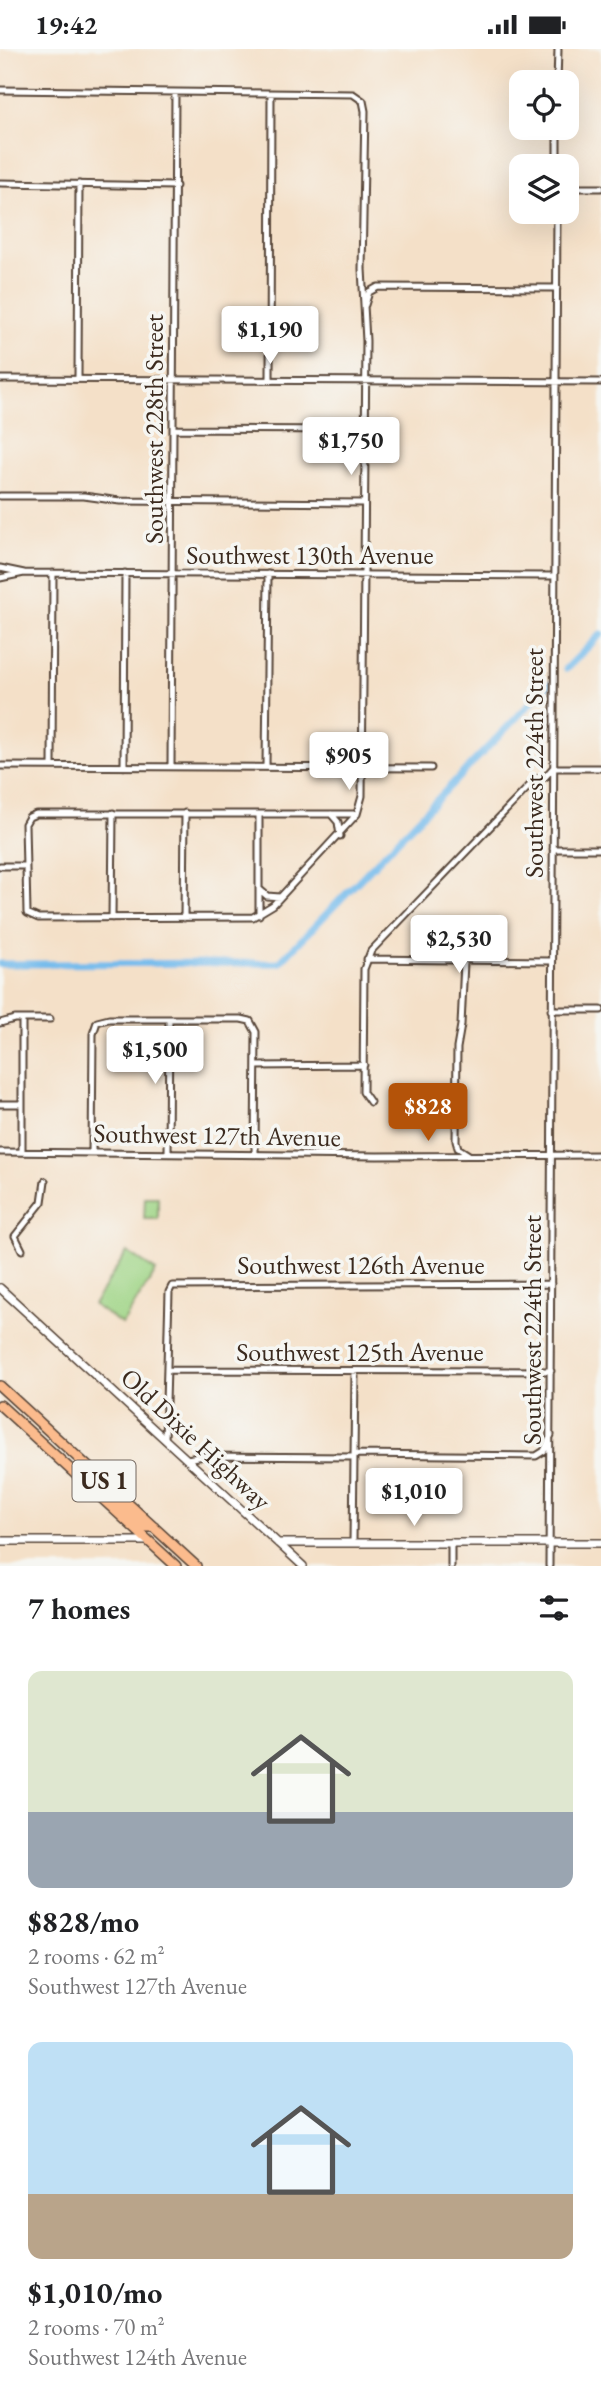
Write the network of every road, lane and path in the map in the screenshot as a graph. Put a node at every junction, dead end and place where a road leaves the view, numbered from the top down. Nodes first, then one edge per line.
1 (558, 49) edge
2 (557, 70) edge
3 (0, 90) edge
4 (175, 92) junction
5 (271, 93) junction
6 (0, 183) edge
7 (79, 184) junction
8 (176, 186) junction
9 (579, 188) edge
10 (601, 188) edge
11 (557, 224) edge
12 (557, 288) junction
13 (365, 305) junction
14 (0, 379) edge
15 (78, 379) junction
16 (174, 379) junction
17 (270, 380) junction
18 (365, 380) junction
19 (556, 382) junction
20 (601, 382) edge
21 (174, 429) junction
22 (365, 430) junction
23 (0, 496) edge
24 (173, 502) junction
25 (364, 503) junction
26 (0, 568) edge
27 (24, 573) junction
28 (53, 573) junction
29 (125, 573) junction
30 (172, 574) junction
31 (268, 574) junction
32 (364, 574) junction
33 (554, 576) junction
34 (0, 578) edge
35 (0, 766) edge
36 (52, 767) junction
37 (124, 767) junction
38 (171, 767) junction
39 (266, 767) junction
40 (431, 768) dead end
41 (553, 768) junction
42 (601, 768) edge
43 (361, 769) junction
44 (113, 813) junction
45 (185, 813) junction
46 (259, 814) junction
47 (331, 814) junction
48 (357, 814) junction
49 (340, 836) junction
50 (553, 849) junction
51 (601, 849) edge
52 (0, 866) edge
53 (25, 866) junction
54 (259, 889) junction
55 (280, 897) junction
56 (259, 915) junction
57 (112, 918) junction
58 (184, 918) junction
59 (367, 959) junction
60 (551, 961) junction
61 (464, 962) junction
62 (551, 1010) junction
63 (601, 1010) edge
64 (22, 1019) junction
65 (50, 1019) dead end
66 (169, 1019) junction
67 (2, 1023) edge
68 (364, 1065) junction
69 (256, 1066) junction
70 (370, 1102) dead end
71 (0, 1104) edge
72 (22, 1104) junction
73 (0, 1152) edge
74 (22, 1152) junction
75 (92, 1153) junction
76 (168, 1153) junction
77 (255, 1153) junction
78 (601, 1154) edge
79 (551, 1155) junction
80 (472, 1156) junction
81 (45, 1181) dead end
82 (22, 1249) dead end
83 (551, 1284) junction
84 (0, 1288) edge
85 (169, 1370) junction
86 (551, 1371) junction
87 (355, 1372) junction
88 (0, 1386) edge
89 (11, 1396) junction
90 (0, 1406) edge
91 (551, 1435) junction
92 (165, 1440) junction
93 (354, 1455) junction
94 (187, 1459) junction
95 (79, 1477) junction
96 (154, 1527) junction
97 (167, 1539) junction
98 (0, 1541) edge
99 (149, 1541) junction
100 (353, 1542) junction
101 (451, 1542) junction
102 (278, 1543) junction
103 (601, 1543) edge
104 (551, 1544) junction
105 (165, 1561) edge
106 (176, 1566) edge
107 (196, 1566) edge
108 (303, 1566) edge
109 (451, 1566) edge
110 (549, 1566) edge

1 - 2 street
3 - 4 street
4 - 5 street
4 - 8 street, Southwest 228th Street
5 - 13 street
5 - 17 street
6 - 7 street
7 - 8 street
7 - 15 street
8 - 16 street, Southwest 228th Street
9 - 10 street
11 - 12 street, Southwest 224th Street
12 - 13 street
12 - 19 street, Southwest 224th Street
13 - 18 street
14 - 15 street
15 - 16 street
16 - 17 street
16 - 21 street, Southwest 228th Street
17 - 18 street
18 - 19 street
18 - 22 street
19 - 20 street
19 - 33 street, Southwest 224th Street
21 - 22 street
21 - 24 street, Southwest 228th Street
22 - 25 street
23 - 24 street
24 - 25 street
24 - 30 street, Southwest 228th Street
25 - 32 street
26 - 27 street, Southwest 130th Avenue
27 - 28 street, Southwest 130th Avenue
27 - 34 street, Southwest 130th Avenue
28 - 29 street, Southwest 130th Avenue
28 - 36 street
29 - 30 street, Southwest 130th Avenue
29 - 37 street
30 - 31 street, Southwest 130th Avenue
30 - 38 street, Southwest 228th Street
31 - 32 street, Southwest 130th Avenue
31 - 39 street
32 - 33 street, Southwest 130th Avenue
32 - 43 street
33 - 41 street, Southwest 224th Street
35 - 36 street
36 - 37 street
37 - 38 street
38 - 39 street
39 - 43 street
40 - 43 street
41 - 42 street
41 - 50 street, Southwest 224th Street
41 - 59 street
43 - 48 street
44 - 45 street
44 - 53 street
44 - 57 street
45 - 46 street
45 - 58 street
46 - 47 street
46 - 54 street
47 - 48 street
47 - 49 street
48 - 49 street
49 - 55 street
50 - 51 street
50 - 60 street, Southwest 224th Street
52 - 53 street
53 - 57 street
54 - 55 street
54 - 56 street
55 - 56 street
56 - 58 street
57 - 58 street
59 - 61 street
59 - 68 street
60 - 61 street
60 - 62 street, Southwest 224th Street
61 - 80 street
62 - 63 street
62 - 79 street, Southwest 224th Street
64 - 65 street
64 - 67 street
64 - 72 street
66 - 69 street
66 - 75 street
66 - 76 street
68 - 69 street
68 - 70 street
69 - 77 street
71 - 72 street
72 - 74 street
73 - 74 street, Southwest 127th Avenue
74 - 75 street, Southwest 127th Avenue
75 - 76 street, Southwest 127th Avenue
76 - 77 street, Southwest 127th Avenue
77 - 80 street, Southwest 127th Avenue
78 - 79 street, Southwest 127th Avenue
79 - 80 street, Southwest 127th Avenue
79 - 83 street, Southwest 224th Street
81 - 82 street
83 - 85 street, Southwest 126th Avenue
83 - 86 street, Southwest 224th Street
84 - 92 street, Old Dixie Highway
85 - 87 street, Southwest 125th Avenue
85 - 92 street
86 - 87 street, Southwest 125th Avenue
86 - 91 street, Southwest 224th Street
87 - 93 street
88 - 89 highway, US 1
89 - 90 street
89 - 96 highway, US 1
90 - 95 highway, US 1
91 - 93 street
91 - 104 street, Southwest 224th Street
92 - 94 street, Old Dixie Highway
93 - 94 street
93 - 100 street
94 - 102 street, Old Dixie Highway
95 - 96 highway
95 - 99 highway, US 1
96 - 97 highway, US 1
97 - 105 highway
97 - 107 highway, US 1
98 - 99 street
99 - 105 highway, US 1
100 - 101 street
100 - 102 street
101 - 104 street
101 - 109 street
102 - 108 street, Old Dixie Highway
103 - 104 street
104 - 110 street, Southwest 224th Street
105 - 106 highway, US 1

